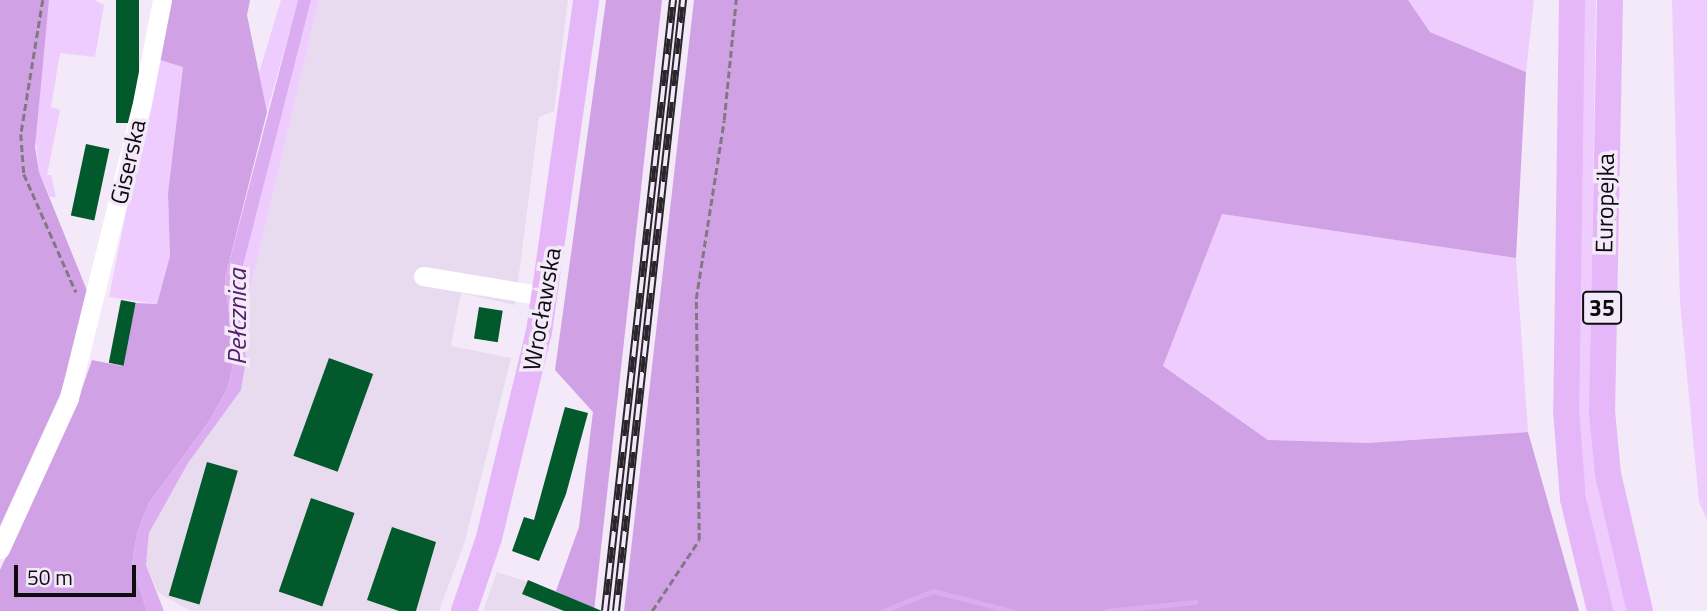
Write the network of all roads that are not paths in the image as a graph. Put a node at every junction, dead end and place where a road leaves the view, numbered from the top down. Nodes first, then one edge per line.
1 (162, 0) edge
2 (586, 0) edge
3 (1572, 0) edge
4 (1610, 0) edge
5 (423, 276) dead end
6 (545, 296) junction
7 (0, 549) edge
8 (464, 611) edge
9 (1600, 611) edge
10 (1640, 611) edge

1 - 7 street, Giserska
2 - 6 main road, Wrocławska
3 - 9 main road, Europejka / 35
4 - 10 main road, Europejka / 35
5 - 6 street
6 - 8 main road, Wrocławska

